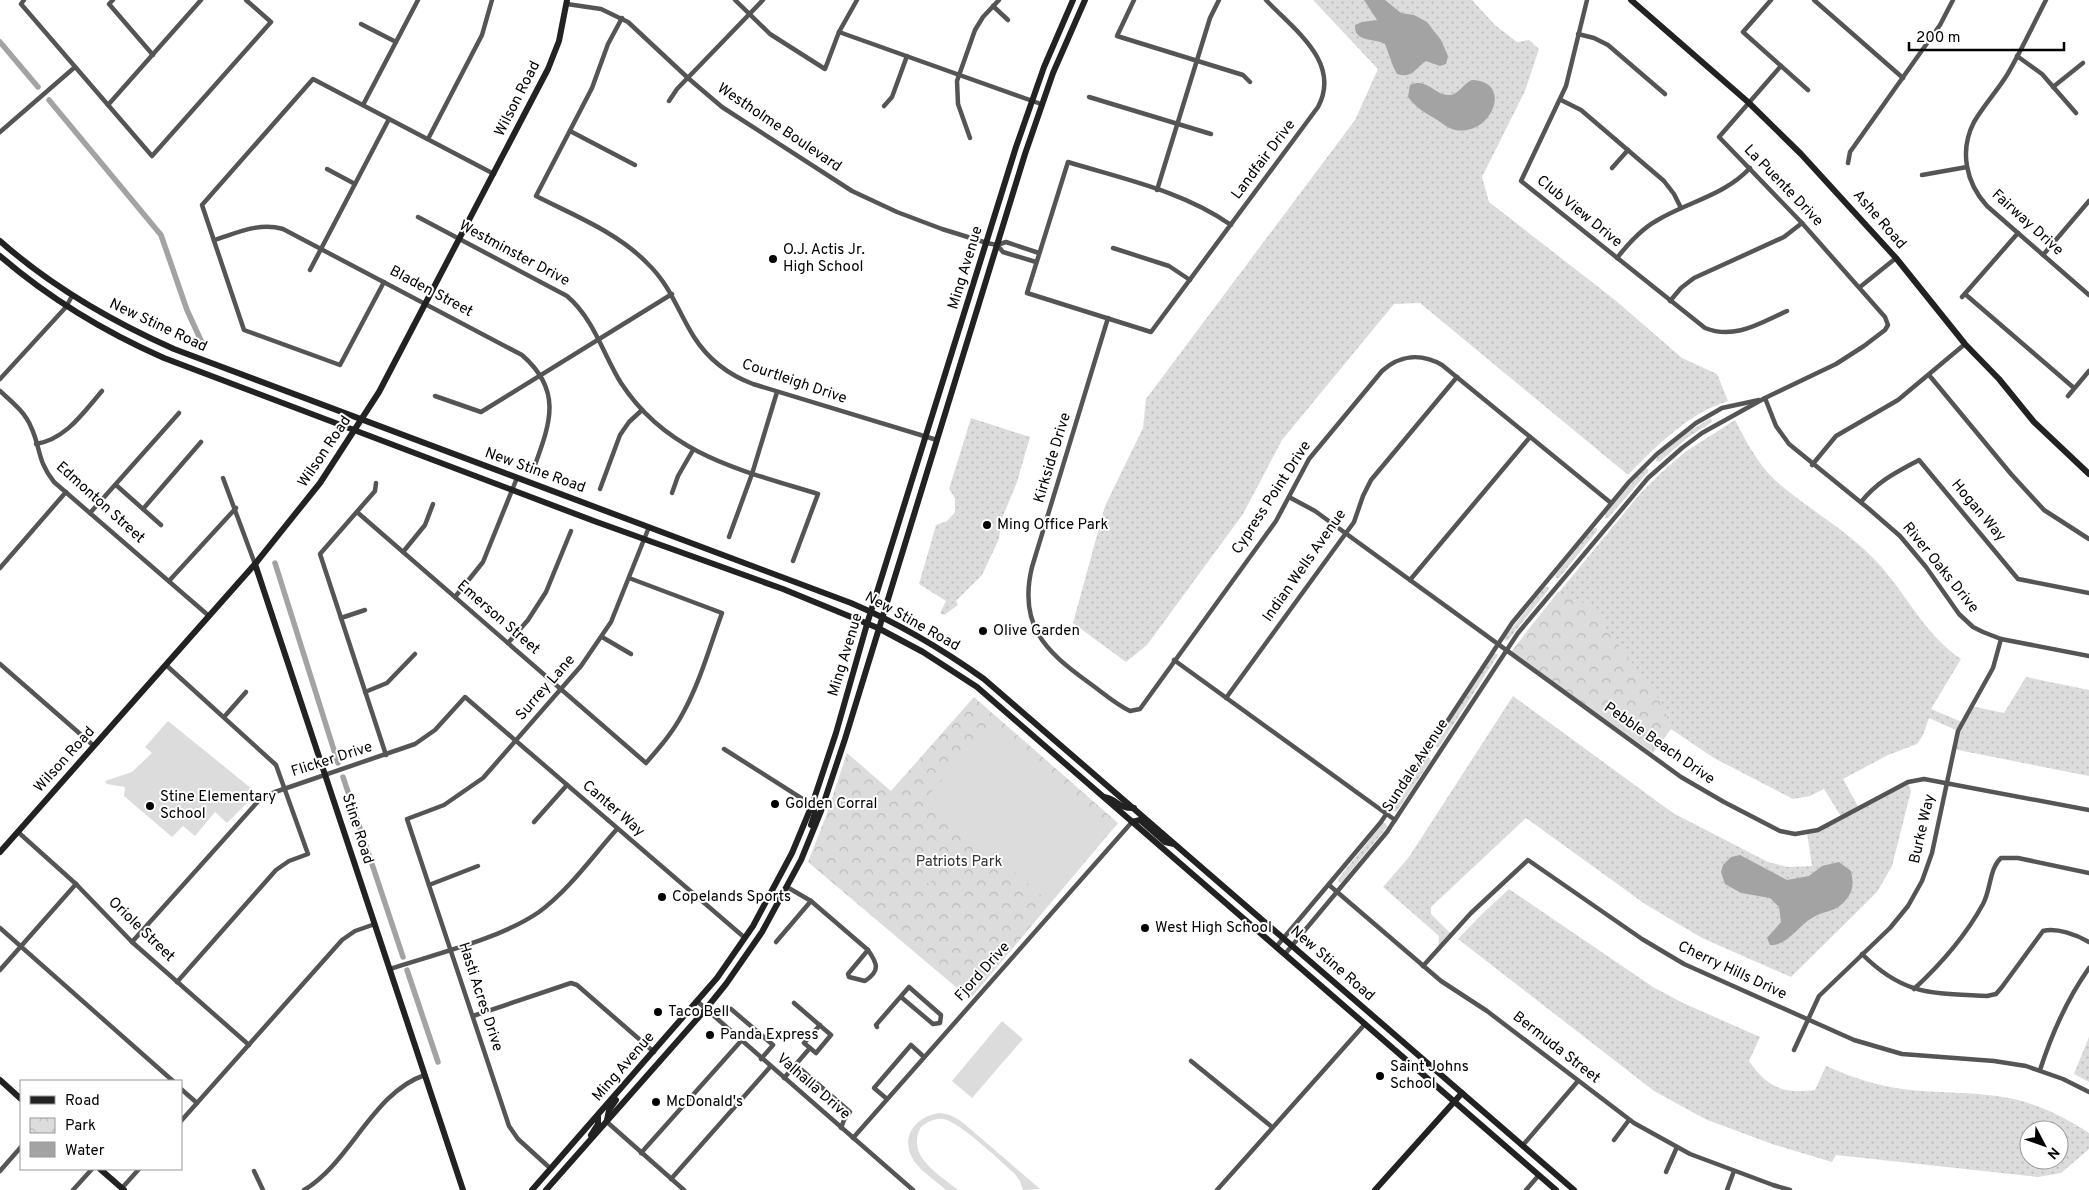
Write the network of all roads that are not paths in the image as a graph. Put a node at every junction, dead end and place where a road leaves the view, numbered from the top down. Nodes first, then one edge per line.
1 (24, 0) edge
2 (113, 0) edge
3 (201, 0) edge
4 (246, 0) edge
5 (418, 0) edge
6 (492, 0) edge
7 (735, 0) edge
8 (763, 0) edge
9 (857, 0) edge
10 (999, 0) edge
11 (1073, 0) edge
12 (1085, 0) edge
13 (1134, 0) edge
14 (1219, 0) edge
15 (1266, 0) edge
16 (1587, 0) edge
17 (1631, 0) edge
18 (1771, 0) edge
19 (1814, 0) edge
20 (1953, 0) edge
21 (2046, 0) edge
22 (567, 2) edge
23 (993, 6) junction
24 (750, 14) junction
25 (622, 18) junction
26 (1008, 20) dead end
27 (361, 24) dead end
28 (839, 32) junction
29 (1578, 34) junction
30 (396, 42) junction
31 (153, 55) junction
32 (907, 56) junction
33 (2017, 56) junction
34 (1197, 60) junction
35 (2083, 63) dead end
36 (75, 66) junction
37 (1781, 66) junction
38 (958, 74) junction
39 (688, 78) junction
40 (1902, 78) junction
41 (1250, 82) dead end
42 (2053, 87) junction
43 (1808, 90) dead end
44 (1665, 94) dead end
45 (1089, 97) dead end
46 (1561, 100) junction
47 (669, 101) dead end
48 (1031, 102) junction
49 (1748, 102) junction
50 (1041, 104) junction
51 (108, 105) junction
52 (363, 105) junction
53 (884, 106) dead end
54 (2076, 113) dead end
55 (389, 119) junction
56 (1177, 124) junction
57 (570, 130) junction
58 (0, 132) edge
59 (1211, 134) dead end
60 (970, 138) dead end
61 (428, 139) junction
62 (1628, 150) junction
63 (1848, 163) dead end
64 (635, 165) dead end
65 (1967, 167) junction
66 (1612, 168) dead end
67 (1750, 168) junction
68 (327, 169) dead end
69 (494, 174) junction
70 (1922, 175) dead end
71 (355, 184) junction
72 (1157, 190) junction
73 (2089, 201) edge
74 (1681, 208) junction
75 (418, 217) dead end
76 (1802, 223) junction
77 (1231, 225) junction
78 (2018, 233) junction
79 (460, 239) junction
80 (214, 240) junction
81 (0, 242) edge
82 (987, 243) junction
83 (997, 245) junction
84 (1113, 248) dead end
85 (321, 249) junction
86 (1039, 252) junction
87 (2043, 255) junction
88 (0, 256) edge
89 (1617, 258) junction
90 (1896, 258) junction
91 (1036, 262) junction
92 (310, 270) dead end
93 (1190, 280) junction
94 (384, 282) junction
95 (1860, 287) junction
96 (672, 294) junction
97 (2089, 295) edge
98 (72, 296) junction
99 (1670, 301) junction
100 (426, 304) junction
101 (66, 307) junction
102 (1788, 311) dead end
103 (1108, 318) junction
104 (1888, 325) joint
105 (599, 339) junction
106 (1965, 344) junction
107 (2089, 371) edge
108 (540, 375) junction
109 (1929, 375) junction
110 (1457, 377) junction
111 (0, 379) edge
112 (2074, 388) junction
113 (0, 391) edge
114 (102, 391) dead end
115 (777, 392) junction
116 (435, 396) dead end
117 (2068, 396) dead end
118 (1766, 398) junction
119 (642, 410) junction
120 (179, 413) dead end
121 (362, 420) junction
122 (355, 431) junction
123 (926, 437) junction
124 (1530, 437) junction
125 (937, 440) junction
126 (201, 442) dead end
127 (36, 444) junction
128 (693, 450) junction
129 (1650, 461) junction
130 (535, 465) dead end
131 (1812, 465) junction
132 (1658, 469) junction
133 (752, 474) junction
134 (2089, 474) edge
135 (223, 478) dead end
136 (517, 478) junction
137 (376, 482) dead end
138 (116, 485) junction
139 (600, 489) dead end
140 (512, 490) junction
141 (66, 492) junction
142 (672, 493) dead end
143 (1289, 497) junction
144 (1861, 502) junction
145 (433, 504) dead end
146 (1611, 504) junction
147 (236, 508) junction
148 (143, 509) junction
149 (357, 512) junction
150 (90, 513) junction
151 (1597, 520) junction
152 (161, 525) dead end
153 (649, 527) junction
154 (1606, 527) junction
155 (571, 531) dead end
156 (1346, 534) junction
157 (728, 537) dead end
158 (645, 539) junction
159 (2089, 539) edge
160 (403, 552) junction
161 (793, 561) dead end
162 (255, 564) junction
163 (0, 568) edge
164 (629, 578) junction
165 (1549, 578) junction
166 (1410, 580) junction
167 (170, 581) junction
168 (1558, 585) junction
169 (2089, 593) edge
170 (455, 597) junction
171 (365, 610) dead end
172 (872, 612) junction
173 (209, 616) junction
174 (881, 616) junction
175 (341, 618) junction
176 (867, 624) junction
177 (878, 628) junction
178 (602, 636) junction
179 (2001, 639) junction
180 (508, 643) junction
181 (1497, 644) junction
182 (1506, 650) junction
183 (415, 654) dead end
184 (631, 654) dead end
185 (2089, 654) edge
186 (1174, 660) junction
187 (0, 664) edge
188 (166, 665) junction
189 (561, 690) junction
190 (246, 692) dead end
191 (365, 692) junction
192 (465, 697) joint
193 (1226, 698) junction
194 (1130, 711) joint
195 (224, 717) junction
196 (516, 742) junction
197 (94, 746) junction
198 (724, 749) dead end
199 (386, 755) junction
200 (325, 775) junction
201 (1946, 782) junction
202 (566, 785) junction
203 (286, 788) junction
204 (1103, 797) junction
205 (812, 805) junction
206 (1134, 808) junction
207 (2089, 810) edge
208 (1386, 815) junction
209 (407, 819) joint
210 (1395, 820) junction
211 (534, 822) dead end
212 (1132, 822) junction
213 (617, 829) junction
214 (18, 832) junction
215 (1174, 844) junction
216 (0, 852) edge
217 (801, 860) junction
218 (478, 866) dead end
219 (2089, 873) edge
220 (76, 884) junction
221 (429, 885) junction
222 (1329, 885) junction
223 (787, 887) junction
224 (1338, 892) junction
225 (811, 901) junction
226 (763, 909) junction
227 (375, 924) junction
228 (0, 928) edge
229 (745, 938) junction
230 (1283, 939) junction
231 (132, 942) junction
232 (756, 942) junction
233 (776, 942) dead end
234 (2089, 942) edge
235 (21, 946) junction
236 (1293, 946) junction
237 (1276, 947) junction
238 (450, 949) junction
239 (868, 950) junction
240 (1285, 954) junction
241 (1862, 954) junction
242 (1423, 966) junction
243 (2089, 968) edge
244 (390, 969) junction
245 (0, 970) edge
246 (734, 973) junction
247 (177, 982) junction
248 (1914, 989) junction
249 (901, 997) junction
250 (698, 1002) junction
251 (794, 1003) dead end
252 (731, 1009) dead end
253 (705, 1010) junction
254 (472, 1016) junction
255 (1807, 1020) junction
256 (940, 1023) junction
257 (1365, 1024) junction
258 (820, 1025) junction
259 (878, 1027) dead end
260 (948, 1030) junction
261 (741, 1041) junction
262 (249, 1045) junction
263 (810, 1048) junction
264 (1794, 1050) dead end
265 (654, 1052) junction
266 (924, 1057) junction
267 (761, 1059) junction
268 (1191, 1061) dead end
269 (796, 1065) junction
270 (770, 1067) junction
271 (2040, 1070) junction
272 (425, 1075) junction
273 (631, 1078) junction
274 (784, 1078) junction
275 (0, 1080) edge
276 (171, 1080) edge
277 (1578, 1081) junction
278 (182, 1090) edge
279 (2089, 1092) edge
280 (1462, 1093) junction
281 (20, 1098) edge
282 (887, 1099) junction
283 (1454, 1102) junction
284 (197, 1103) junction
285 (598, 1116) junction
286 (182, 1120) edge
287 (1629, 1120) junction
288 (607, 1122) junction
289 (841, 1128) junction
290 (1272, 1128) junction
291 (853, 1138) junction
292 (1614, 1140) dead end
293 (1523, 1145) junction
294 (1677, 1147) junction
295 (20, 1148) edge
296 (580, 1153) junction
297 (641, 1153) junction
298 (551, 1169) junction
299 (91, 1170) edge
300 (101, 1170) edge
301 (138, 1170) edge
302 (0, 1171) edge
303 (254, 1171) dead end
304 (1734, 1171) junction
305 (1666, 1172) dead end
306 (1539, 1175) junction
307 (671, 1179) junction
308 (123, 1189) edge
309 (73, 1190) edge
310 (263, 1190) edge
311 (304, 1190) edge
312 (463, 1190) edge
313 (532, 1190) edge
314 (546, 1190) edge
315 (684, 1190) edge
316 (913, 1190) edge
317 (1217, 1190) edge
318 (1375, 1190) edge
319 (1526, 1190) edge
320 (1556, 1190) edge
321 (1574, 1190) edge
322 (1726, 1190) edge
323 (1790, 1190) edge

1 - 36 street
2 - 31 street
3 - 31 street
4 - 51 street
5 - 30 street
6 - 61 street
7 - 24 street
8 - 24 street
9 - 28 street
10 - 23 street
11 - 48 main road, Ming Avenue
12 - 50 main road, Ming Avenue
13 - 34 street
14 - 34 street
15 - 77 street, Landfair Drive
16 - 29 street, Club View Drive
17 - 49 main road, Ashe Road
18 - 37 street
19 - 40 street
20 - 40 street
21 - 33 street, Fairway Drive
22 - 25 street, Westholme Boulevard
22 - 69 main road, Wilson Road
23 - 26 street
23 - 38 street
24 - 28 street
24 - 39 street
25 - 39 street, Westholme Boulevard
25 - 57 street
27 - 30 street
28 - 32 street
29 - 44 street
29 - 46 street, Club View Drive
30 - 52 street
31 - 51 street
32 - 38 street
32 - 53 street
33 - 42 street
33 - 65 street, Fairway Drive
34 - 41 street
34 - 56 street
35 - 42 street
36 - 51 street
36 - 58 street
37 - 43 street
37 - 49 street, La Puente Drive
38 - 48 street
38 - 60 street
39 - 47 street
39 - 82 street, Westholme Boulevard
40 - 63 street
42 - 54 street
45 - 56 street
46 - 62 street
46 - 89 street, Club View Drive
48 - 50 street
48 - 82 main road, Ming Avenue
49 - 67 street, La Puente Drive
49 - 90 main road, Ashe Road
50 - 83 main road, Ming Avenue
52 - 55 street
52 - 80 street
55 - 61 street
55 - 71 street
56 - 59 street
56 - 72 street
57 - 64 street
57 - 96 street, Courtleigh Drive
61 - 69 street
62 - 66 street
62 - 74 street
65 - 70 street
65 - 78 street, Fairway Drive
67 - 74 street
67 - 76 street, La Puente Drive
68 - 71 street
69 - 79 main road, Wilson Road
71 - 85 street
72 - 77 street
72 - 86 street
73 - 87 street
74 - 89 street
75 - 79 street, Westminster Drive
76 - 95 street, La Puente Drive
76 - 99 street
77 - 93 street, Landfair Drive
78 - 87 street, Fairway Drive
78 - 112 street
79 - 100 main road, Wilson Road
79 - 105 street, Westminster Drive
80 - 85 street, Bladen Street
80 - 94 street
81 - 98 main road
82 - 83 street, Westholme Boulevard
82 - 123 main road, Ming Avenue
83 - 86 street, Westholme Boulevard
83 - 91 street, Westholme Boulevard
83 - 125 main road, Ming Avenue
84 - 93 street
85 - 92 street
85 - 94 street, Bladen Street
86 - 91 street
87 - 97 street, Fairway Drive
88 - 101 main road
89 - 99 street, Club View Drive
90 - 95 street
90 - 106 main road, Ashe Road
91 - 103 street
93 - 103 street, Landfair Drive
94 - 100 street, Bladen Street
95 - 104 street, La Puente Drive
96 - 105 street
96 - 115 street, Courtleigh Drive
98 - 101 street
98 - 121 main road, New Stine Road
99 - 102 street, Club View Drive
100 - 108 street, Bladen Street
100 - 121 main road, Wilson Road
101 - 111 street
101 - 122 main road, New Stine Road
103 - 194 street, Kirkside Drive
104 - 118 street, Sundale Avenue
105 - 108 street
105 - 119 street, Westminster Drive
106 - 109 street
106 - 134 main road, Ashe Road
107 - 112 street
108 - 116 street
108 - 130 street, Bladen Street
109 - 131 street
109 - 159 street
110 - 124 street
110 - 143 street, Cypress Point Drive
110 - 156 street, Indian Wells Avenue
112 - 117 street
113 - 127 street, Edmonton Street
114 - 127 street
115 - 123 street, Courtleigh Drive
115 - 133 street
118 - 129 street, Sundale Avenue
118 - 131 street, River Oaks Drive
118 - 132 street, Sundale Avenue
119 - 128 street, Westminster Drive
119 - 139 street
120 - 138 street
121 - 122 main road, Wilson Road
121 - 136 main road, New Stine Road
122 - 140 main road, New Stine Road
122 - 162 main road, Wilson Road
123 - 125 street, Courtleigh Drive
123 - 172 main road, Ming Avenue
124 - 146 street
124 - 166 street
125 - 174 main road, Ming Avenue
126 - 148 street
127 - 141 street, Edmonton Street
128 - 133 street, Westminster Drive
128 - 142 street
129 - 132 street
129 - 146 street, Sundale Avenue
131 - 144 street, River Oaks Drive
132 - 154 street, Sundale Avenue
133 - 157 street
133 - 161 street, Westminster Drive
135 - 147 street, Stine Road
136 - 140 street
136 - 153 main road, New Stine Road
137 - 149 street
138 - 148 street
138 - 150 street
140 - 158 main road, New Stine Road
140 - 170 street
141 - 150 street, Edmonton Street
141 - 163 street
143 - 156 street, Pebble Beach Drive
143 - 186 street, Cypress Point Drive
144 - 169 street, Hogan Way
144 - 179 street, River Oaks Drive
145 - 160 street
146 - 151 street, Sundale Avenue
147 - 162 street, Stine Road
147 - 167 street
148 - 152 street
149 - 160 street, Emerson Street
149 - 175 street
150 - 167 street, Edmonton Street
151 - 154 street
151 - 165 street, Sundale Avenue
153 - 158 street, Surrey Lane
153 - 172 main road, New Stine Road
154 - 168 street, Sundale Avenue
155 - 180 street
156 - 166 street, Pebble Beach Drive
156 - 193 street, Indian Wells Avenue
158 - 164 street, Surrey Lane
158 - 176 main road, New Stine Road
160 - 170 street, Emerson Street
162 - 173 main road, Wilson Road
162 - 200 main road, Stine Road
164 - 178 street, Surrey Lane
164 - 189 street, Emerson Street
165 - 168 street
165 - 181 street, Sundale Avenue
166 - 181 street, Pebble Beach Drive
167 - 173 street, Edmonton Street
168 - 182 street, Sundale Avenue
170 - 180 street, Emerson Street
171 - 175 street
172 - 174 main road, New Stine Road
172 - 176 main road, Ming Avenue
173 - 188 main road, Wilson Road
174 - 177 main road, Ming Avenue
174 - 206 main road, New Stine Road
175 - 191 street
176 - 177 main road, New Stine Road
176 - 205 main road, Ming Avenue
177 - 204 main road, New Stine Road
177 - 217 main road, Ming Avenue
178 - 184 street
178 - 189 street, Surrey Lane
179 - 185 street, River Oaks Drive
179 - 201 street, Burke Way
180 - 189 street, Emerson Street
181 - 182 street, Pebble Beach Drive
181 - 208 street, Sundale Avenue
182 - 201 street, Pebble Beach Drive
182 - 210 street, Sundale Avenue
183 - 191 street
186 - 193 street
186 - 194 street, Cypress Point Drive
187 - 197 street
188 - 195 street
188 - 197 main road, Wilson Road
189 - 196 street, Surrey Lane
190 - 195 street
191 - 199 street
192 - 196 street, Canter Way
192 - 199 street, Flicker Drive
193 - 208 street
195 - 203 street
196 - 202 street, Canter Way
196 - 209 street, Surrey Lane
197 - 214 main road, Wilson Road
198 - 205 street
199 - 200 street, Flicker Drive
200 - 203 street, Flicker Drive
200 - 227 main road, Stine Road
201 - 207 street, Pebble Beach Drive
201 - 241 street, Burke Way
202 - 211 street
202 - 213 street, Canter Way
203 - 231 street, Flicker Drive
203 - 247 street
204 - 206 main road
204 - 212 main road, New Stine Road
205 - 217 main road
205 - 226 main road, Ming Avenue
206 - 215 main road, New Stine Road
208 - 210 street
208 - 222 street, Sundale Avenue
209 - 221 street, Hasti Acres Drive
210 - 224 street, Sundale Avenue
212 - 215 main road
212 - 237 main road, New Stine Road
212 - 260 street, Fjord Drive
213 - 229 street, Canter Way
213 - 238 street
214 - 216 main road, Wilson Road
214 - 220 street, Oriole Street
215 - 230 main road, New Stine Road
217 - 223 main road, Ming Avenue
218 - 221 street
219 - 248 street
220 - 231 street, Oriole Street
220 - 235 street
221 - 238 street, Hasti Acres Drive
222 - 224 street, Bermuda Street
222 - 230 street, Sundale Avenue
223 - 225 street
223 - 232 main road, Ming Avenue
224 - 236 street, Sundale Avenue
224 - 242 street, Bermuda Street
225 - 233 street
225 - 239 street
226 - 229 main road, Ming Avenue
226 - 232 main road
227 - 244 main road, Stine Road
227 - 262 street
228 - 235 street
229 - 246 main road
229 - 250 main road, Ming Avenue
230 - 236 main road, New Stine Road
230 - 237 street, Sundale Avenue
231 - 247 street, Oriole Street
232 - 246 main road, Ming Avenue
234 - 248 street
235 - 245 street
235 - 276 street
236 - 240 street, Sundale Avenue
236 - 280 main road, New Stine Road
237 - 240 main road, New Stine Road
238 - 244 street
238 - 254 street, Hasti Acres Drive
239 - 239 street
240 - 257 main road, New Stine Road
241 - 248 street
241 - 255 street, Burke Way
242 - 255 street, Cherry Hills Drive
242 - 277 street, Bermuda Street
243 - 271 street
244 - 272 main road, Stine Road
246 - 253 main road, Ming Avenue
247 - 262 street, Oriole Street
249 - 256 street
249 - 256 street
249 - 259 street
250 - 253 street, Valhalla Drive
250 - 265 main road, Ming Avenue
251 - 258 street
252 - 267 street
253 - 261 street, Valhalla Drive
253 - 288 main road, Ming Avenue
254 - 265 street
254 - 298 street, Hasti Acres Drive
255 - 264 street, Burke Way
255 - 271 street, Cherry Hills Drive
256 - 260 street
257 - 283 main road, New Stine Road
257 - 290 street
258 - 263 street
258 - 263 street
260 - 266 street, Fjord Drive
261 - 267 street, Valhalla Drive
261 - 297 street
262 - 284 street
263 - 269 street
265 - 273 main road, Ming Avenue
266 - 282 street, Fjord Drive
266 - 282 street
267 - 270 street, Valhalla Drive
268 - 290 street
269 - 274 street
269 - 289 street
270 - 274 street, Valhalla Drive
270 - 307 street
271 - 279 street, Cherry Hills Drive
272 - 311 street
272 - 312 main road, Stine Road
273 - 285 main road, Ming Avenue
273 - 288 main road
274 - 289 street, Valhalla Drive
275 - 281 main road
277 - 287 street, Bermuda Street
277 - 293 street
278 - 284 street
280 - 283 main road
280 - 293 main road, New Stine Road
282 - 291 street, Fjord Drive
283 - 306 main road, New Stine Road
283 - 318 main road
284 - 286 street
285 - 296 main road
285 - 298 main road, Ming Avenue
287 - 292 street
287 - 294 street, Bermuda Street
288 - 296 main road, Ming Avenue
288 - 297 street
289 - 291 street, Valhalla Drive
290 - 317 street
291 - 316 street, Valhalla Drive
293 - 321 main road, New Stine Road
294 - 304 street, Bermuda Street
294 - 305 street
295 - 302 street
296 - 314 main road, Ming Avenue
297 - 307 street
298 - 313 main road, Ming Avenue
299 - 309 street
300 - 308 main road
301 - 308 street
303 - 310 street
304 - 322 street
304 - 323 street, Bermuda Street
306 - 319 street
306 - 320 main road, New Stine Road
307 - 315 street

